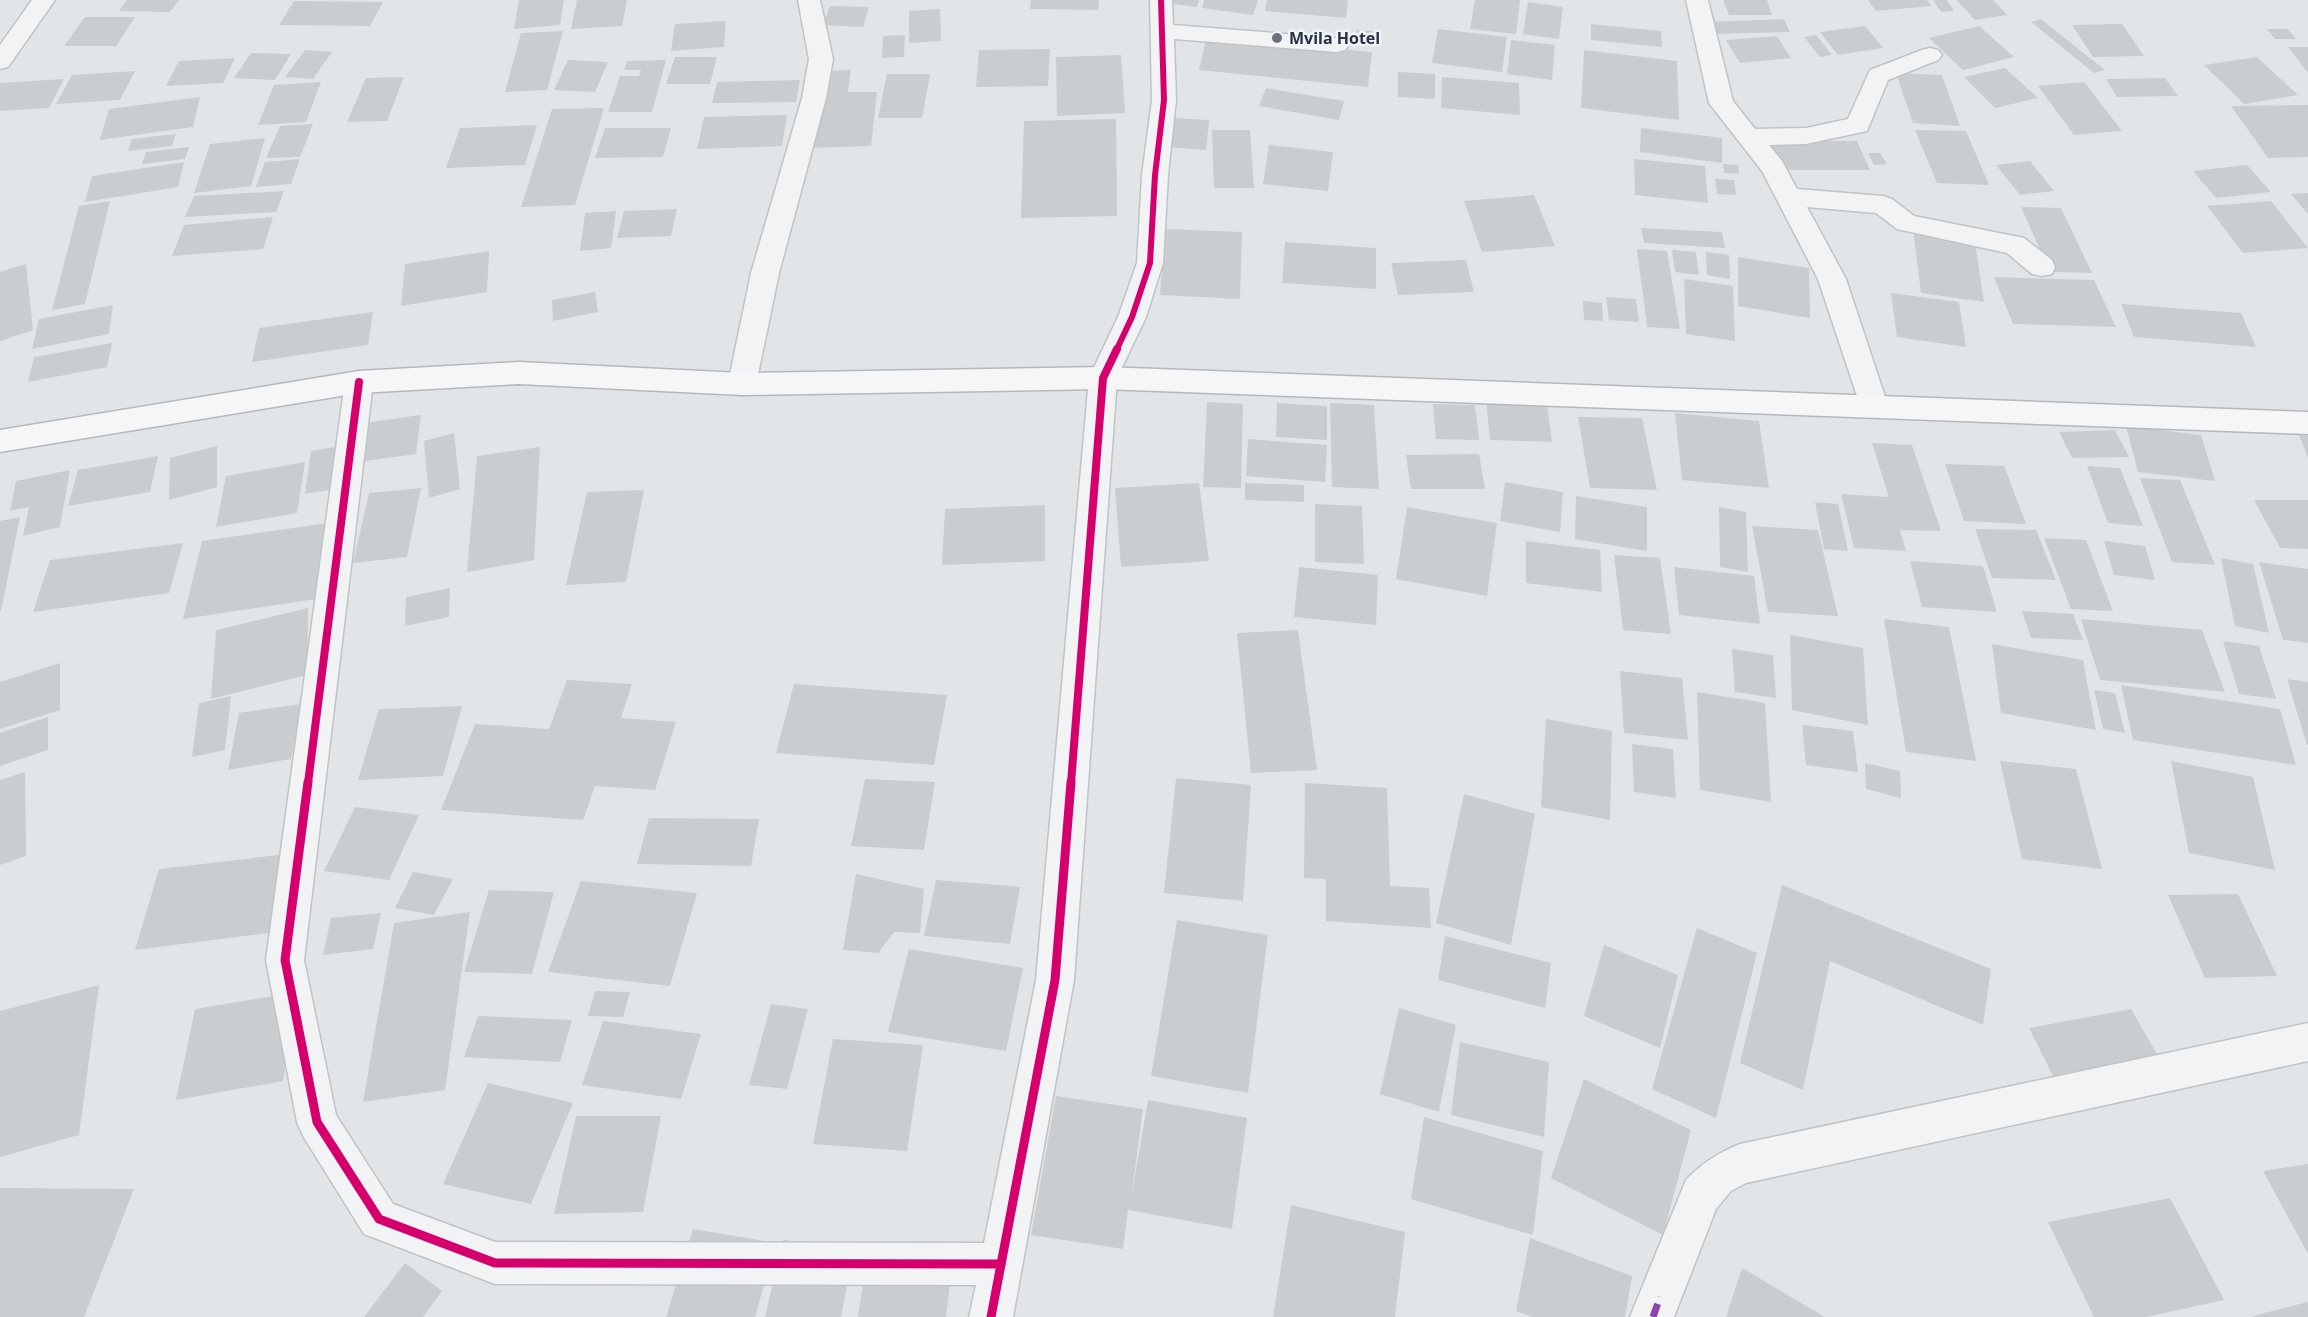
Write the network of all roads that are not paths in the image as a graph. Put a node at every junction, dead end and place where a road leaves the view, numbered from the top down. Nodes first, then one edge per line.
1 (44, 0) edge
2 (809, 0) edge
3 (1697, 0) edge
4 (1162, 16) edge
5 (1337, 45) dead end
6 (1930, 55) dead end
7 (0, 62) edge
8 (1750, 137) junction
9 (1789, 197) junction
10 (2042, 267) dead end
11 (1103, 378) junction
12 (359, 382) junction
13 (742, 384) junction
14 (1873, 406) junction
15 (2308, 423) edge
16 (0, 441) edge
17 (2308, 1042) edge
18 (1001, 1264) junction
19 (991, 1317) edge
20 (1652, 1317) edge

1 - 7 street
2 - 13 street
3 - 8 street
4 - 5 street
4 - 11 street
6 - 8 street
8 - 9 street
9 - 10 street
9 - 14 street
11 - 13 highway
11 - 14 highway
11 - 18 street
12 - 13 highway
12 - 16 highway
12 - 18 street
14 - 15 highway
17 - 20 street
18 - 19 street

